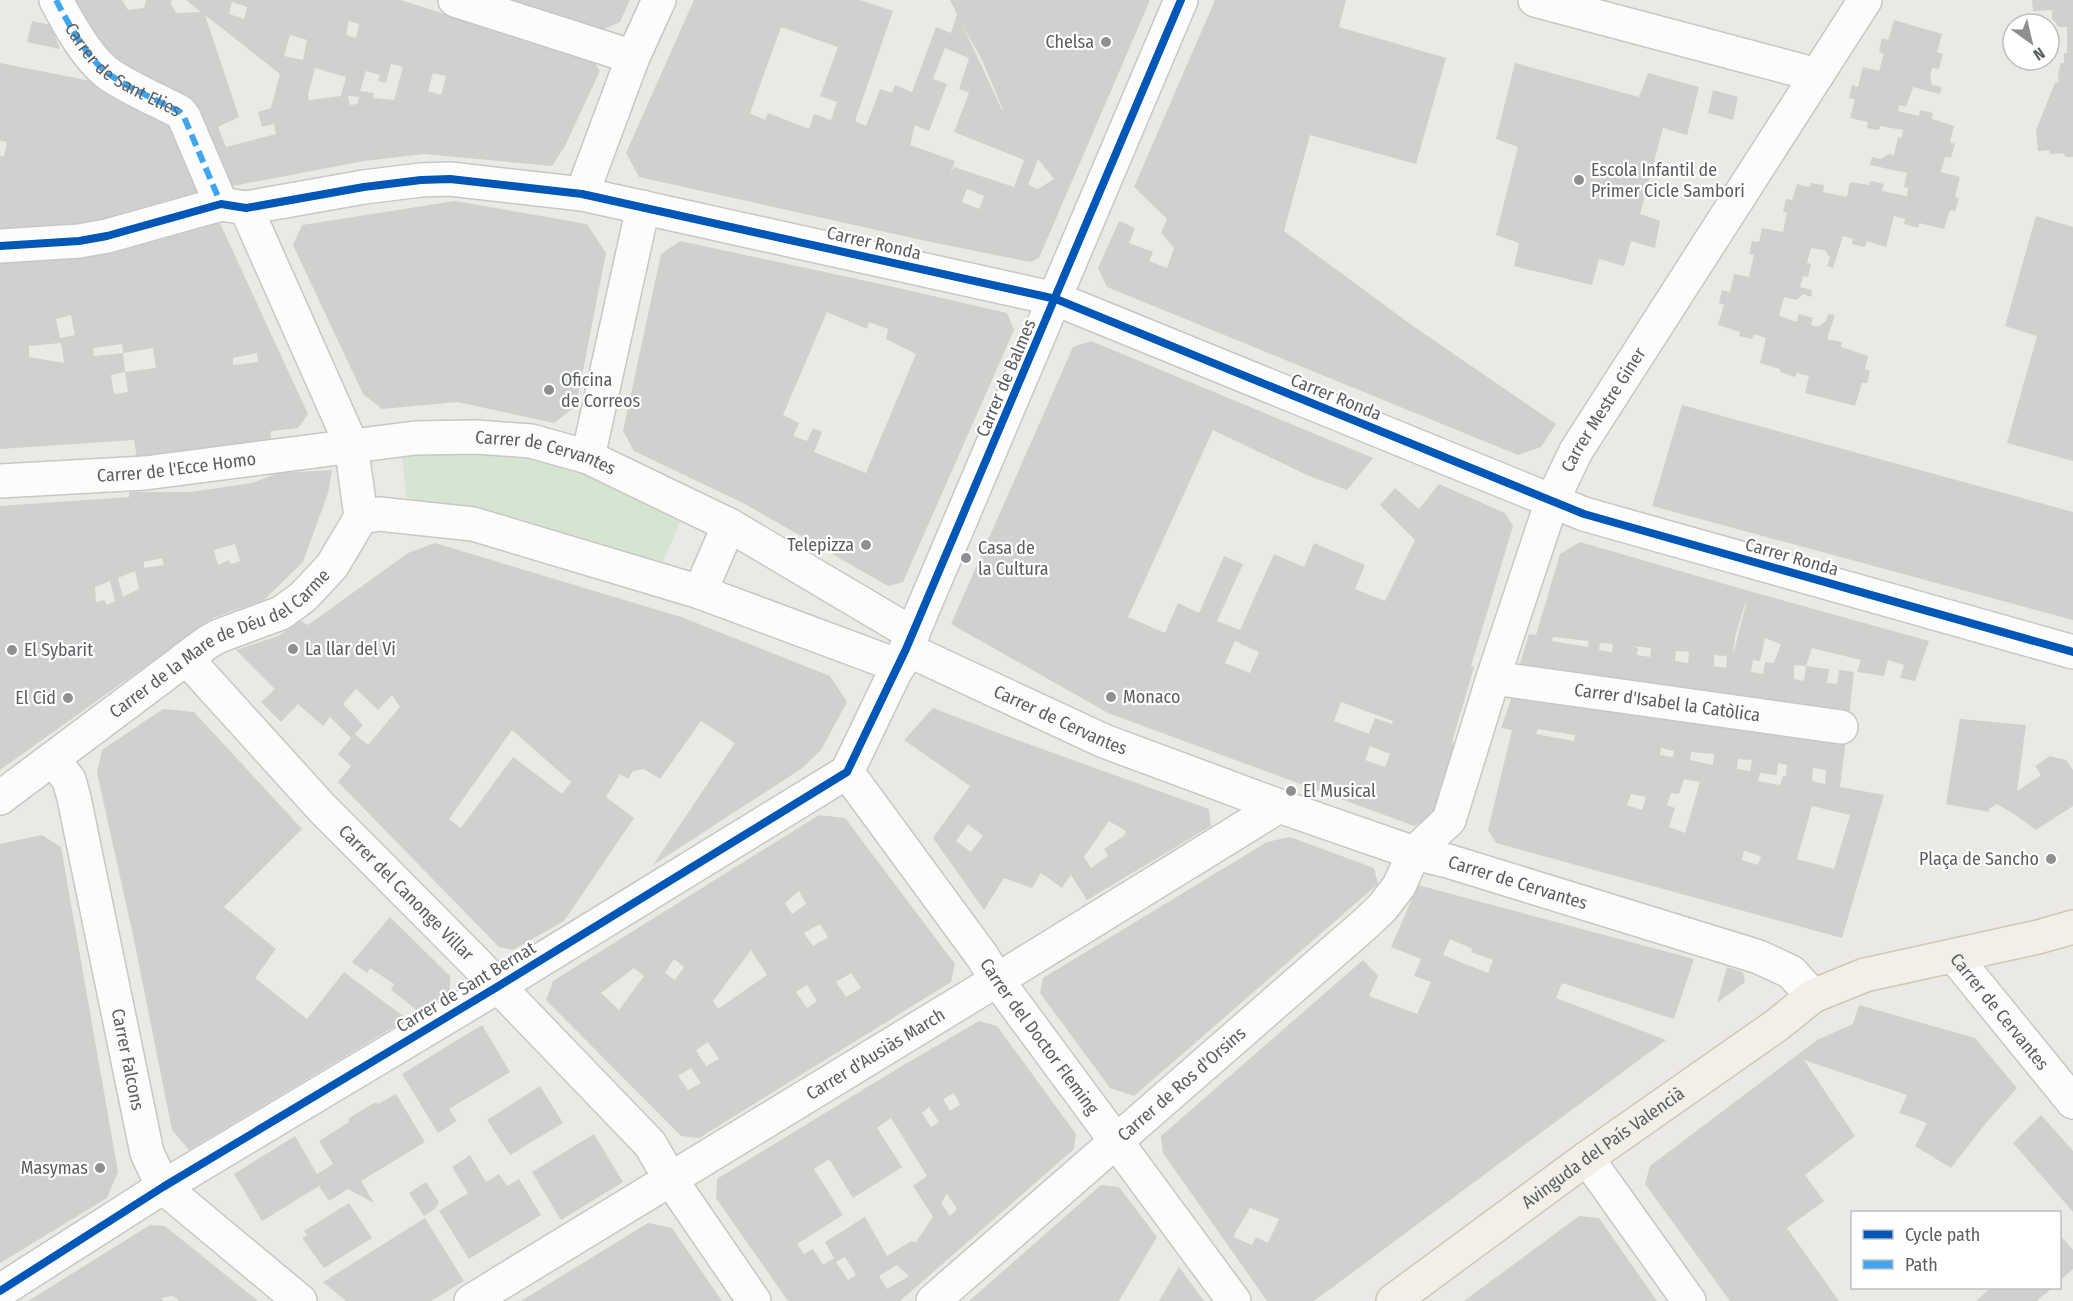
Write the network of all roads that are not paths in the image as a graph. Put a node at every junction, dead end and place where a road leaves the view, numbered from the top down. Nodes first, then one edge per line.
1 (56, 0) edge
2 (454, 0) edge
3 (659, 0) edge
4 (1181, 0) edge
5 (1535, 0) edge
6 (1865, 0) edge
7 (633, 57) junction
8 (1817, 75) junction
9 (582, 194) junction
10 (233, 206) junction
11 (643, 207) junction
12 (0, 246) edge
13 (1056, 299) junction
14 (351, 444) junction
15 (588, 457) junction
16 (0, 481) edge
17 (1552, 501) junction
18 (361, 517) junction
19 (729, 525) junction
20 (700, 592) junction
21 (906, 649) junction
22 (2073, 652) edge
23 (186, 657) junction
24 (1493, 678) junction
25 (1841, 727) dead end
26 (53, 759) junction
27 (847, 772) junction
28 (0, 798) edge
29 (1279, 806) junction
30 (1414, 853) junction
31 (2073, 927) edge
32 (1954, 956) junction
33 (997, 981) junction
34 (497, 987) junction
35 (1813, 996) junction
36 (2073, 1102) edge
37 (1116, 1140) junction
38 (1587, 1158) junction
39 (672, 1180) junction
40 (163, 1187) junction
41 (0, 1291) edge
42 (300, 1301) edge
43 (471, 1301) edge
44 (754, 1301) edge
45 (933, 1301) edge
46 (1234, 1301) edge
47 (1393, 1301) edge
48 (1689, 1301) edge

1 - 10 street, Carrer de Sant Elies
2 - 7 street
3 - 7 street
4 - 13 street, Carrer de Balmes
5 - 8 street
6 - 8 street, Carrer Mestre Giner
7 - 9 street
8 - 17 street, Carrer Mestre Giner
9 - 10 street, Carrer Ronda
9 - 11 street, Carrer Ronda
10 - 12 street, Carrer Ronda
10 - 14 street, Carrer de Sant Elies
11 - 13 street, Carrer Ronda
11 - 15 street
13 - 17 street, Carrer Ronda
13 - 21 street, Carrer de Balmes
14 - 15 street, Carrer de Cervantes
14 - 16 street, Carrer de l'Ecce Homo
14 - 18 street
15 - 19 street, Carrer de Cervantes
17 - 22 street, Carrer Ronda
17 - 24 street, Carrer Mestre Giner
18 - 20 street, Carrer de Cervantes
18 - 23 street, Carrer de la Mare de Déu del Carme
19 - 20 street
19 - 21 street, Carrer de Cervantes
20 - 21 street, Carrer de Cervantes
21 - 27 street
21 - 29 street, Carrer de Cervantes
23 - 26 street, Carrer de la Mare de Déu del Carme
23 - 34 street, Carrer del Canonge Villar
24 - 25 street, Carrer d'Isabel la Catòlica
24 - 30 street, Carrer Mestre Giner
26 - 28 street, Carrer de la Mare de Déu del Carme
26 - 40 street, Carrer Falcons
27 - 33 street, Carrer del Doctor Fleming
27 - 34 street, Carrer de Sant Bernat
29 - 30 street, Carrer de Cervantes
29 - 33 street, Carrer d'Ausiàs March
30 - 35 street, Carrer de Cervantes
30 - 37 street, Carrer de Ros d'Orsins
31 - 32 main road
32 - 35 main road, Carrer de Cervantes
32 - 36 street, Carrer de Cervantes
33 - 37 street, Carrer del Doctor Fleming
33 - 39 street, Carrer d'Ausiàs March
34 - 39 street, Carrer del Canonge Villar
34 - 40 street, Carrer de Sant Bernat
35 - 38 main road, Avinguda del País Valencià
37 - 45 street, Carrer de Ros d'Orsins
37 - 46 street, Carrer del Doctor Fleming
38 - 47 main road, Avinguda del País Valencià
38 - 48 street
39 - 43 street, Carrer d'Ausiàs March
39 - 44 street, Carrer del Canonge Villar
40 - 41 street, Carrer de Sant Bernat
40 - 42 street, Carrer Falcons

